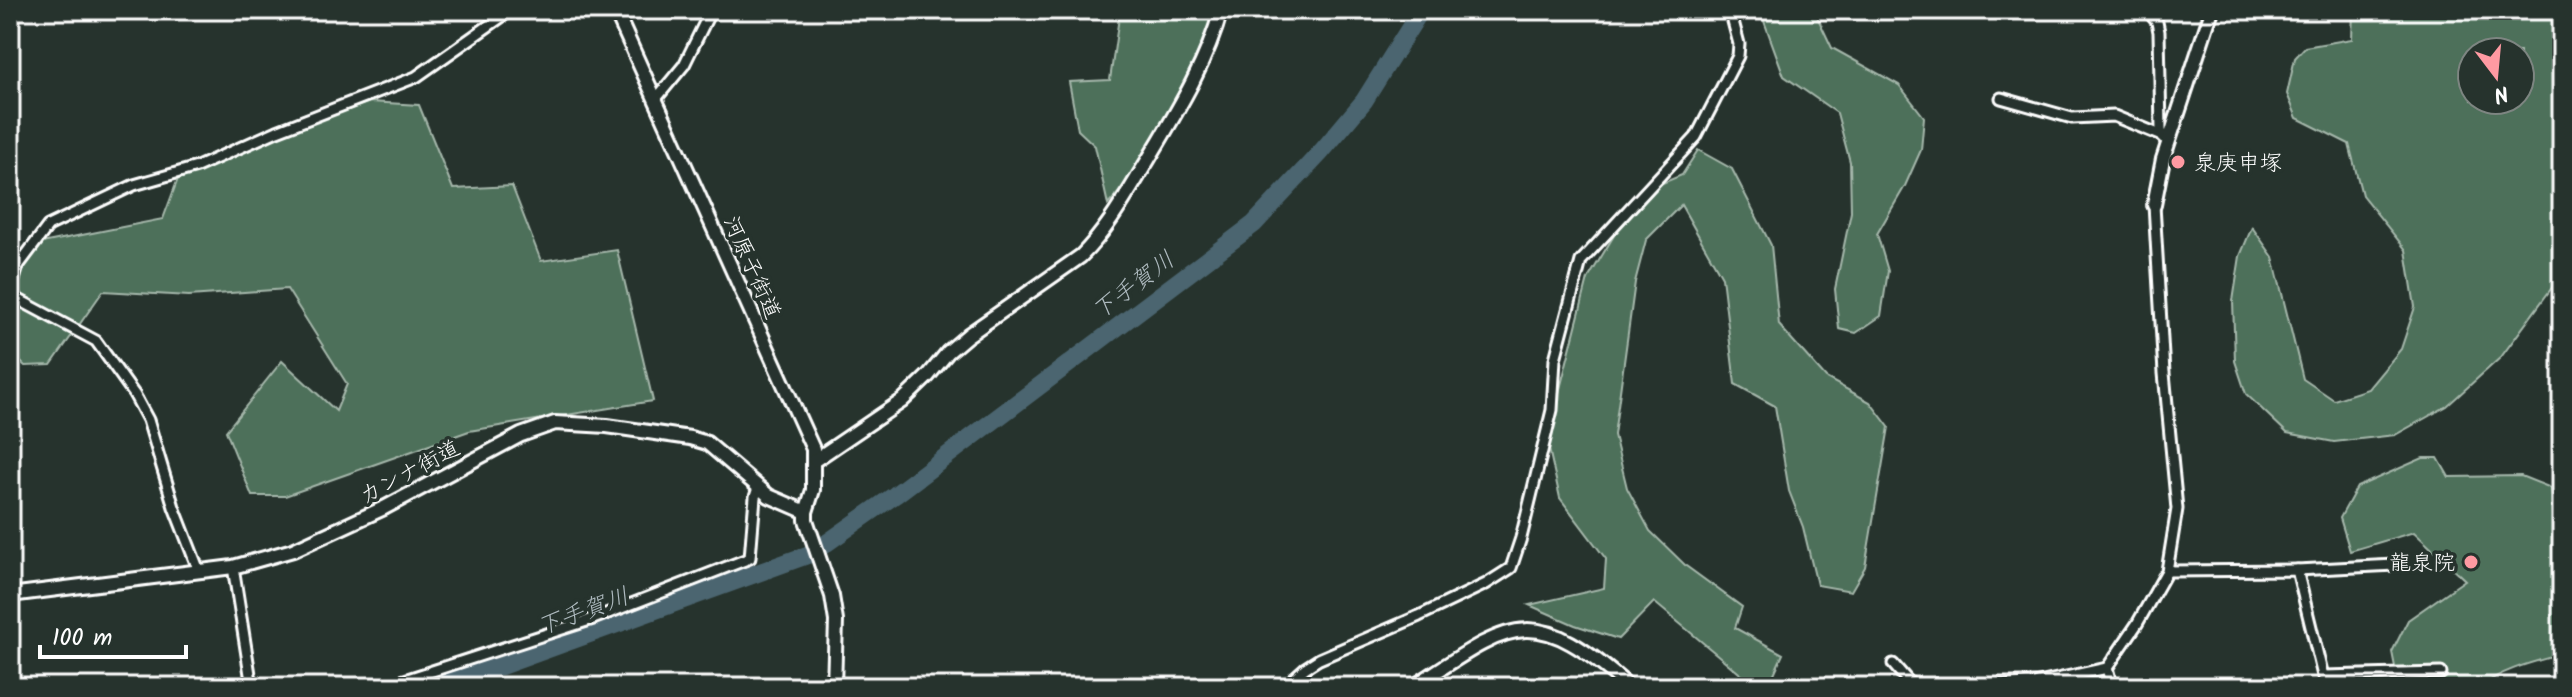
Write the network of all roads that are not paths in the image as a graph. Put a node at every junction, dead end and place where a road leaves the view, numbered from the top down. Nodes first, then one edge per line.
1 (511, 10) edge
2 (615, 10) edge
3 (711, 10) edge
4 (1221, 10) edge
5 (1730, 10) edge
6 (2147, 10) edge
7 (2212, 10) edge
8 (2001, 98) dead end
9 (655, 100) junction
10 (2167, 138) junction
11 (2154, 205) joint
12 (10, 294) edge
13 (815, 460) junction
14 (758, 488) junction
15 (806, 512) junction
16 (2395, 565) dead end
17 (233, 567) junction
18 (2297, 570) junction
19 (199, 571) junction
20 (2167, 571) junction
21 (10, 595) edge
22 (1893, 664) dead end
23 (2107, 668) junction
24 (2441, 673) dead end
25 (252, 687) edge
26 (383, 687) edge
27 (834, 687) edge
28 (1284, 687) edge
29 (1413, 687) edge
30 (1629, 687) edge
31 (1913, 687) edge
32 (1948, 687) edge
33 (2112, 687) edge

1 - 12 street
2 - 9 street, 河原子街道
3 - 9 street
4 - 13 street
5 - 28 street
6 - 10 street
7 - 10 street
8 - 10 street
9 - 13 street, 河原子街道
10 - 11 street
11 - 20 street
12 - 19 street
13 - 15 street, 河原子街道
14 - 15 street, カンナ街道
14 - 17 street, カンナ街道
14 - 26 street
15 - 27 street, 河原子街道
16 - 18 street
17 - 19 street, カンナ街道
17 - 25 street
18 - 20 street
18 - 24 street
19 - 21 street, カンナ街道
20 - 23 street
22 - 31 street
23 - 32 street
23 - 33 street
29 - 30 street

